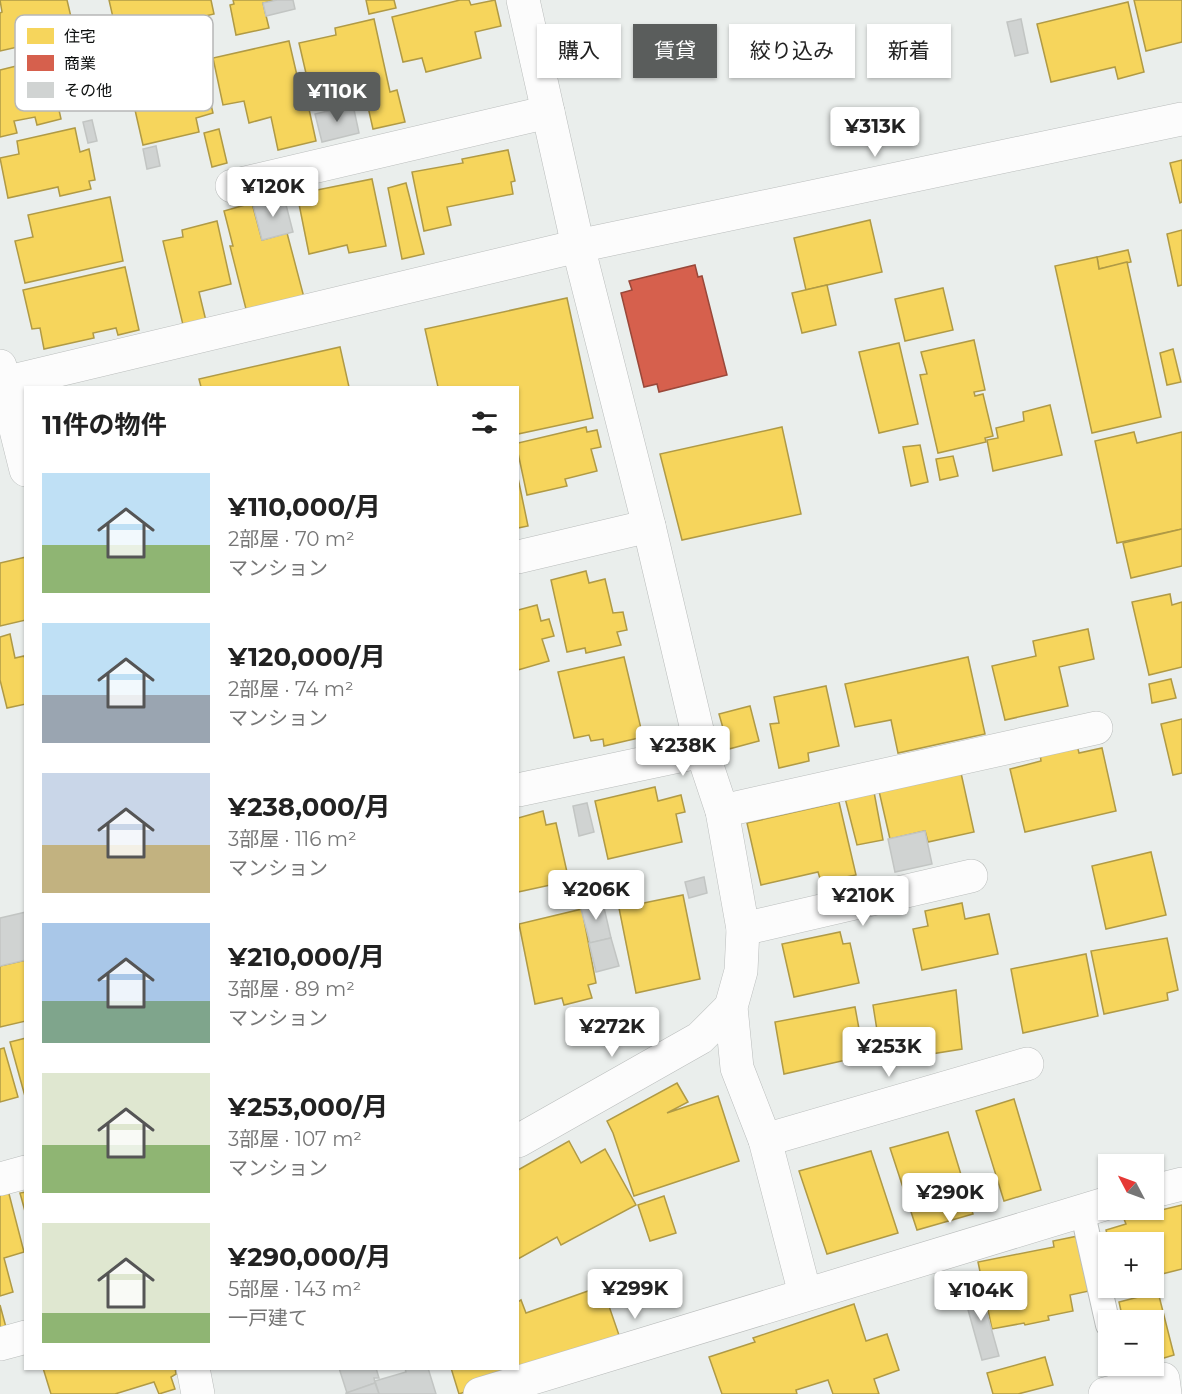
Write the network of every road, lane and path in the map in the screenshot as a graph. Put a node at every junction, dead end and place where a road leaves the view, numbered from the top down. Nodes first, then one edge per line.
1 (523, 0) edge
2 (548, 112) junction
3 (1182, 119) edge
4 (232, 186) dead end
5 (578, 246) junction
6 (1, 378) edge
7 (24, 463) edge
8 (649, 526) junction
9 (519, 557) edge
10 (1096, 728) dead end
11 (702, 751) junction
12 (519, 790) edge
13 (722, 811) junction
14 (971, 876) dead end
15 (743, 928) junction
16 (731, 1007) junction
17 (1027, 1064) dead end
18 (519, 1140) edge
19 (765, 1140) junction
20 (24, 1173) edge
21 (0, 1179) edge
22 (1182, 1184) edge
23 (1164, 1188) edge
24 (1095, 1207) edge
25 (805, 1294) junction
26 (1106, 1310) edge
27 (24, 1337) edge
28 (0, 1344) edge
29 (193, 1370) edge
30 (1115, 1383) edge
31 (198, 1394) edge
32 (480, 1394) edge
33 (1165, 1394) edge

1 - 2 street
2 - 4 street
2 - 5 street
3 - 5 street
5 - 6 street
5 - 8 street
6 - 7 street
8 - 9 street
8 - 11 street
10 - 13 street
11 - 12 street
11 - 13 street
13 - 15 street
14 - 15 street
15 - 16 street
16 - 18 street
16 - 19 street
17 - 19 street
19 - 25 street
20 - 21 street
22 - 23 street
24 - 25 street
24 - 26 lane
25 - 32 street
27 - 28 street
29 - 31 street
30 - 33 street

